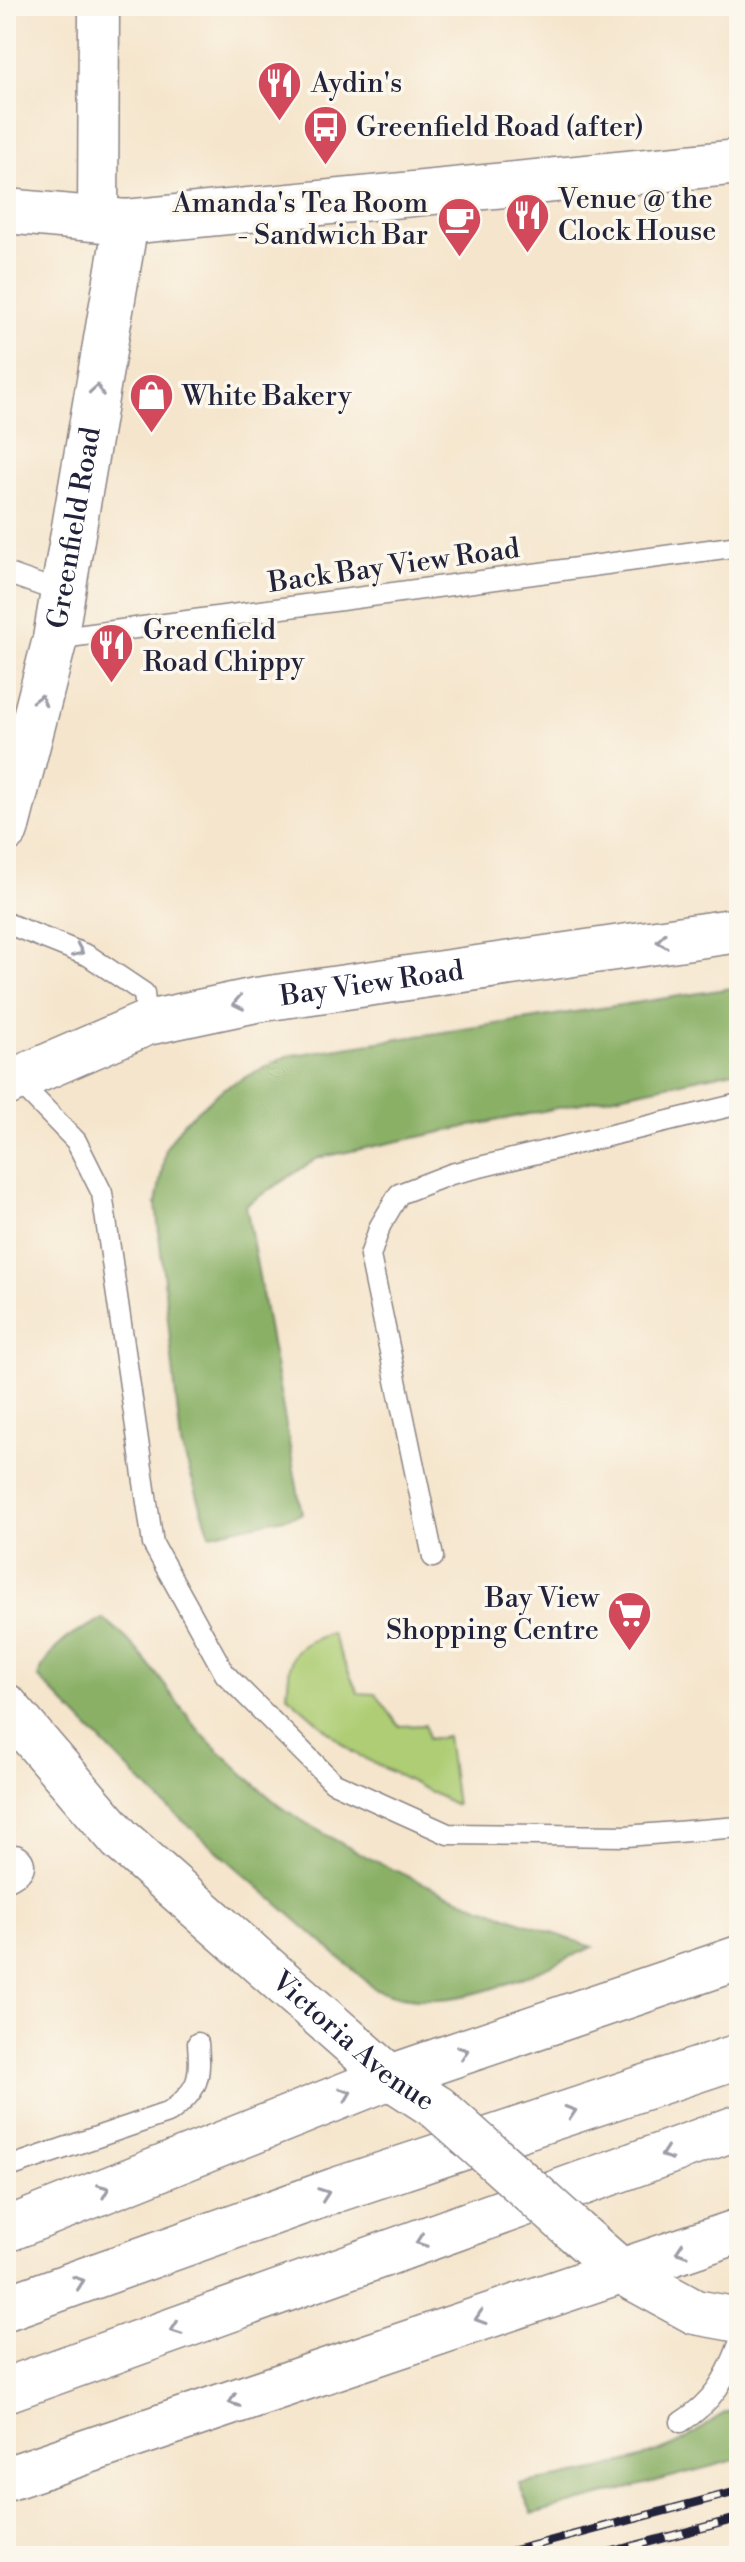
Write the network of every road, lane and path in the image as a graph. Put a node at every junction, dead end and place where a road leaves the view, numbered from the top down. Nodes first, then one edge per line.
1 (99, 6) edge
2 (739, 162) edge
3 (6, 211) edge
4 (112, 221) junction
5 (739, 546) edge
6 (6, 573) edge
7 (63, 593) junction
8 (55, 639) junction
9 (6, 830) edge
10 (6, 923) edge
11 (739, 930) edge
12 (147, 1023) junction
13 (9, 1073) edge
14 (739, 1104) edge
15 (433, 1557) dead end
16 (6, 1706) edge
17 (739, 1827) edge
18 (739, 1958) edge
19 (198, 2043) dead end
20 (739, 2056) edge
21 (390, 2077) junction
22 (739, 2127) edge
23 (6, 2168) edge
24 (6, 2230) edge
25 (739, 2231) edge
26 (622, 2272) junction
27 (6, 2308) edge
28 (739, 2320) edge
29 (739, 2344) edge
30 (6, 2390) edge
31 (681, 2422) dead end
32 (6, 2479) edge

1 - 4 street
2 - 4 main road
3 - 4 main road
7 -> 4 main road, Greenfield Road
5 - 8 lane, Back Bay View Road
6 - 7 lane
7 - 8 main road, Greenfield Road
9 -> 8 main road, Greenfield Road
10 -> 12 lane
11 -> 12 main road, Bay View Road
12 - 13 main road, Bay View Road
13 - 17 lane
14 - 15 lane
16 - 21 main road, Victoria Avenue
21 -> 18 main road
19 - 23 lane
27 -> 20 main road
24 -> 21 main road
21 - 26 main road, Victoria Avenue, bridge
22 -> 30 main road
25 -> 26 main road
26 - 28 main road, Victoria Avenue
26 -> 32 main road
29 - 31 lane

